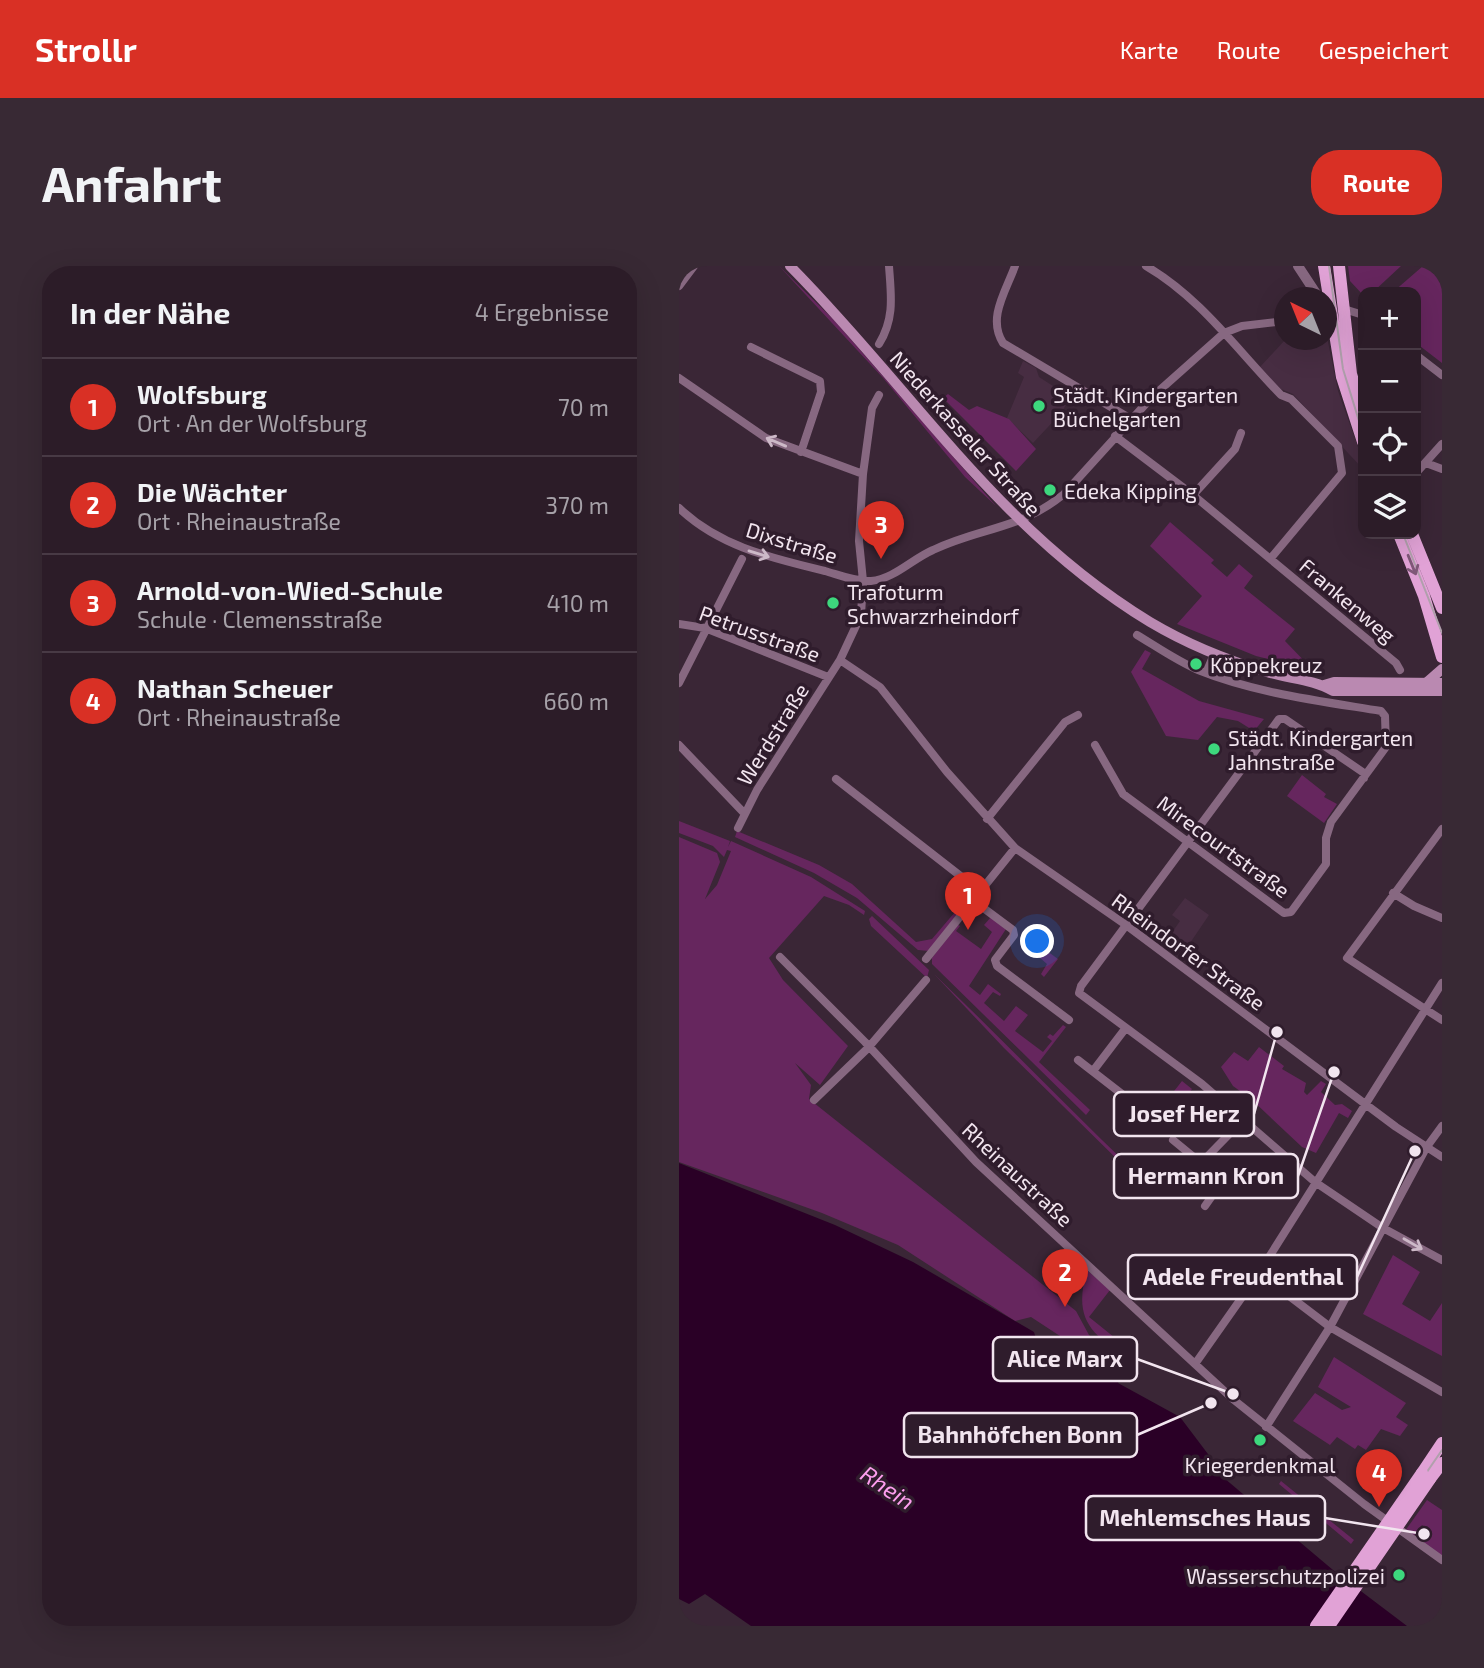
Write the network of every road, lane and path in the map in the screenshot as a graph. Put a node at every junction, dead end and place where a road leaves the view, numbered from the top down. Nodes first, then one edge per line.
1 (694, 266) edge
2 (790, 266) edge
3 (889, 266) edge
4 (1015, 266) edge
5 (1146, 266) edge
6 (1298, 266) edge
7 (1324, 266) edge
8 (1339, 266) edge
9 (679, 286) edge
10 (1311, 287) edge
11 (1326, 287) edge
12 (1344, 309) junction
13 (1337, 310) edge
14 (1358, 313) edge
15 (1274, 322) edge
16 (1224, 333) junction
17 (879, 344) dead end
18 (751, 347) dead end
19 (1336, 350) edge
20 (1421, 359) edge
21 (1442, 375) edge
22 (679, 378) edge
23 (879, 395) dead end
24 (1358, 397) edge
25 (1131, 419) junction
26 (1358, 427) edge
27 (1241, 433) dead end
28 (1115, 436) junction
29 (1442, 444) edge
30 (801, 452) junction
31 (1435, 452) junction
32 (1426, 463) junction
33 (1421, 468) edge
34 (1440, 468) edge
35 (863, 474) junction
36 (1193, 495) junction
37 (679, 508) edge
38 (1019, 522) junction
39 (1401, 539) edge
40 (1414, 539) edge
41 (1271, 558) junction
42 (742, 559) dead end
43 (863, 581) junction
44 (1442, 608) edge
45 (679, 624) edge
46 (705, 628) junction
47 (1137, 635) dead end
48 (1217, 655) junction
49 (1442, 657) edge
50 (840, 660) junction
51 (1442, 668) edge
52 (1400, 670) dead end
53 (1210, 674) junction
54 (828, 677) junction
55 (679, 682) edge
56 (1442, 682) edge
57 (1425, 688) junction
58 (1442, 691) edge
59 (1442, 698) edge
60 (1078, 715) dead end
61 (679, 744) edge
62 (1095, 745) dead end
63 (1364, 778) junction
64 (837, 779) dead end
65 (744, 813) junction
66 (988, 819) junction
67 (738, 828) dead end
68 (1442, 829) edge
69 (1186, 841) junction
70 (1015, 848) junction
71 (981, 892) junction
72 (1393, 893) junction
73 (974, 901) junction
74 (1442, 918) edge
75 (1126, 925) junction
76 (780, 957) dead end
77 (926, 959) dead end
78 (926, 981) dead end
79 (1442, 983) edge
80 (1426, 1010) junction
81 (1069, 1020) dead end
82 (1442, 1020) edge
83 (1125, 1029) junction
84 (867, 1048) junction
85 (1078, 1060) dead end
86 (1093, 1071) junction
87 (814, 1100) dead end
88 (1366, 1104) junction
89 (1140, 1108) dead end
90 (1242, 1121) junction
91 (1442, 1126) edge
92 (1173, 1140) dead end
93 (1426, 1148) junction
94 (1442, 1157) edge
95 (1201, 1163) junction
96 (1315, 1182) junction
97 (1205, 1206) dead end
98 (1383, 1228) junction
99 (1442, 1260) edge
100 (1259, 1273) junction
101 (1330, 1327) junction
102 (1195, 1364) junction
103 (1442, 1392) edge
104 (1266, 1427) junction
105 (1442, 1443) edge
106 (1442, 1463) edge
107 (1426, 1476) junction
108 (1442, 1560) edge
109 (1316, 1626) edge
110 (1329, 1626) edge

1 - 9 street
2 - 38 main road, Niederkasseler Straße
3 - 17 street
4 - 25 street
5 - 16 street
6 - 10 street
7 - 11 main road
8 - 12 main road
12 - 13 street
12 - 14 street
12 - 24 main road
15 - 16 street
16 - 25 street
16 - 41 street, Frankenweg
18 - 30 street
19 - 26 main road
20 - 21 street
30 -> 22 street
23 - 35 street, Werdstraße
25 - 28 street
27 - 36 street
28 - 36 street, Frankenweg
28 - 38 street
29 - 31 street
30 - 35 street
31 - 32 street
31 - 34 street
32 - 33 street
32 - 34 street
35 - 43 street, Werdstraße
36 - 41 street, Frankenweg
37 -> 43 street, Dixstraße
38 - 43 street
38 - 48 main road, Niederkasseler Straße
39 -> 49 main road
40 - 44 main road
41 - 52 street, Frankenweg
42 - 46 street
43 - 50 street, Werdstraße
45 - 46 street, Petrusstraße
46 - 54 street, Petrusstraße
46 - 55 street
47 - 53 street
48 - 53 street
48 - 57 main road, Niederkasseler Straße
50 - 54 street, Werdstraße
50 - 66 street, Rheindorfer Straße
51 - 57 main road
53 - 63 street
54 - 65 street, Werdstraße
56 - 57 main road, Niederkasseler Straße
57 - 58 main road, Niederkasseler Straße
57 - 59 main road
60 - 66 street
61 - 65 street
62 - 69 street, Mirecourtstraße
63 - 69 street
63 - 69 street, Mirecourtstraße
64 - 71 street
65 - 67 street, Werdstraße
66 - 70 street, Rheindorfer Straße
68 - 72 street
69 - 75 street
70 - 71 street
70 - 75 street, Rheindorfer Straße
71 - 73 street
72 - 74 street
72 - 80 street
73 - 77 street
73 - 81 street
75 - 83 street
75 - 88 street, Rheindorfer Straße
76 - 84 street, Rheinaustraße
78 - 84 street
79 - 80 street
80 - 82 street
80 - 88 street
83 - 86 street
83 - 90 street
84 - 87 street
84 - 102 street, Rheinaustraße
85 - 86 street
86 - 89 street
88 - 93 street, Rheindorfer Straße
88 - 96 street
90 - 95 street
90 - 96 street
91 - 93 street
92 - 95 street
93 - 94 street, Rheindorfer Straße
93 - 98 street
95 - 97 street
96 - 98 street
96 - 100 street
98 -> 99 street
98 - 101 street
100 - 101 street
100 - 102 street
101 - 103 street
101 - 104 street
102 - 104 street, Rheinaustraße
104 - 108 street, Rheinaustraße
105 - 107 main road
106 - 107 main road
107 - 109 main road, bridge
107 - 110 main road, bridge

